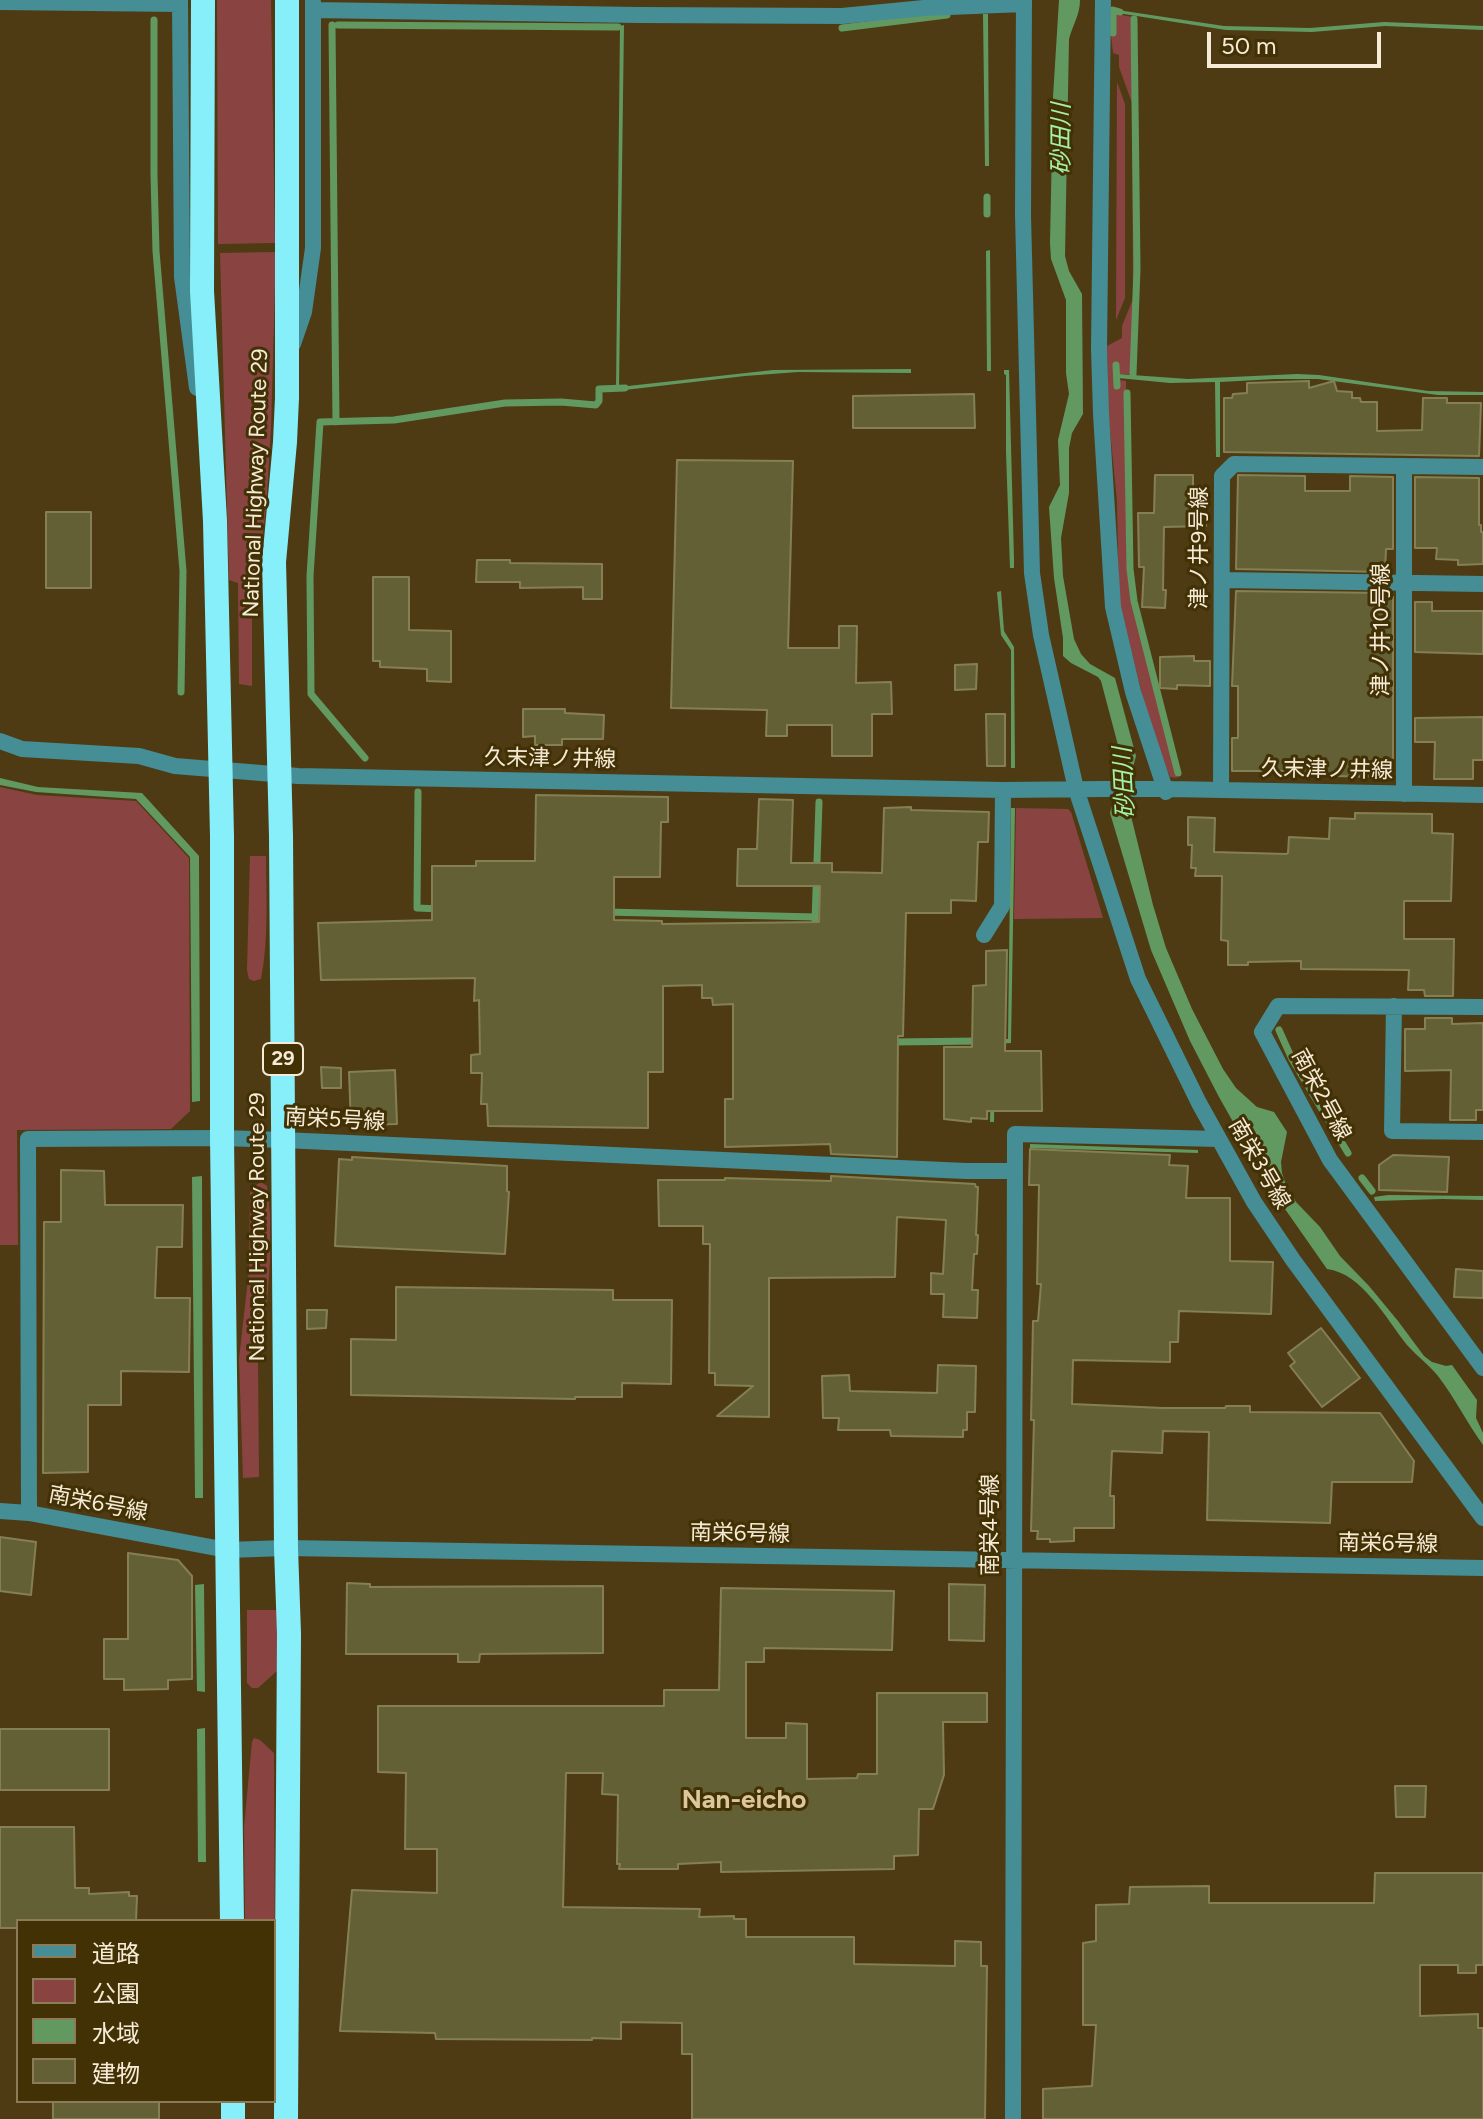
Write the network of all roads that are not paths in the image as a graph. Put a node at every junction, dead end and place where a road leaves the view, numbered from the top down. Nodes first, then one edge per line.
1 (287, 0) edge
2 (1103, 0) edge
3 (188, 1) edge
4 (0, 2) edge
5 (1024, 2) edge
6 (313, 5) edge
7 (638, 8) edge
8 (287, 359) junction
9 (1404, 467) junction
10 (1483, 467) edge
11 (1222, 580) junction
12 (1404, 582) junction
13 (1483, 584) edge
14 (0, 741) edge
15 (220, 769) junction
16 (280, 773) junction
17 (1076, 789) junction
18 (1003, 790) junction
19 (1221, 790) junction
20 (1168, 791) junction
21 (1404, 794) junction
22 (1483, 795) edge
23 (984, 935) dead end
24 (1394, 1006) junction
25 (1483, 1007) edge
26 (1483, 1132) edge
27 (222, 1138) junction
28 (1219, 1139) junction
29 (283, 1140) junction
30 (1015, 1171) junction
31 (1483, 1368) edge
32 (0, 1511) edge
33 (29, 1513) junction
34 (1483, 1518) edge
35 (286, 1548) junction
36 (227, 1550) junction
37 (1013, 1561) junction
38 (1483, 1568) edge
39 (232, 1919) edge
40 (286, 2119) edge
41 (1013, 2119) edge

1 - 8 highway, National Highway Route 29 / 29
2 - 20 street
3 - 4 street
3 - 15 highway, National Highway Route 29
5 - 7 street
5 - 17 street, 南栄3号線
6 - 7 street
6 - 8 street
8 - 16 highway, National Highway Route 29 / 29
9 - 10 street, 津ノ井9号線
9 - 11 street, 津ノ井9号線
9 - 12 street, 津ノ井10号線
11 - 12 street
11 - 19 street, 津ノ井9号線
12 - 13 street
12 - 21 street, 津ノ井10号線
14 - 15 street, 久末津ノ井線
15 - 16 street, 久末津ノ井線
15 - 27 highway, National Highway Route 29
16 - 18 street, 久末津ノ井線
16 - 29 highway, National Highway Route 29 / 29
17 - 18 street, 久末津ノ井線
17 - 20 street, 久末津ノ井線, bridge
17 - 28 street, 南栄3号線
18 - 23 street
19 - 20 street, 久末津ノ井線
19 - 21 street, 久末津ノ井線
21 - 22 street, 久末津ノ井線
24 - 25 street, 南栄2号線
24 - 26 street
24 - 31 street, 南栄2号線
27 - 29 street, 南栄5号線
27 - 33 street, 南栄5号線
27 - 36 highway, National Highway Route 29
28 - 30 street, 南栄4号線
28 - 34 street, 南栄3号線
29 - 30 street, 南栄5号線
29 - 35 highway, National Highway Route 29 / 29
30 - 37 street, 南栄4号線
32 - 33 street, 南栄6号線
33 - 36 street, 南栄6号線
35 - 36 street, 南栄6号線
35 - 37 street, 南栄6号線
35 - 40 highway, National Highway Route 29 / 29
36 - 39 highway, National Highway Route 29
37 - 38 street, 南栄6号線
37 - 41 street, 南栄4号線

